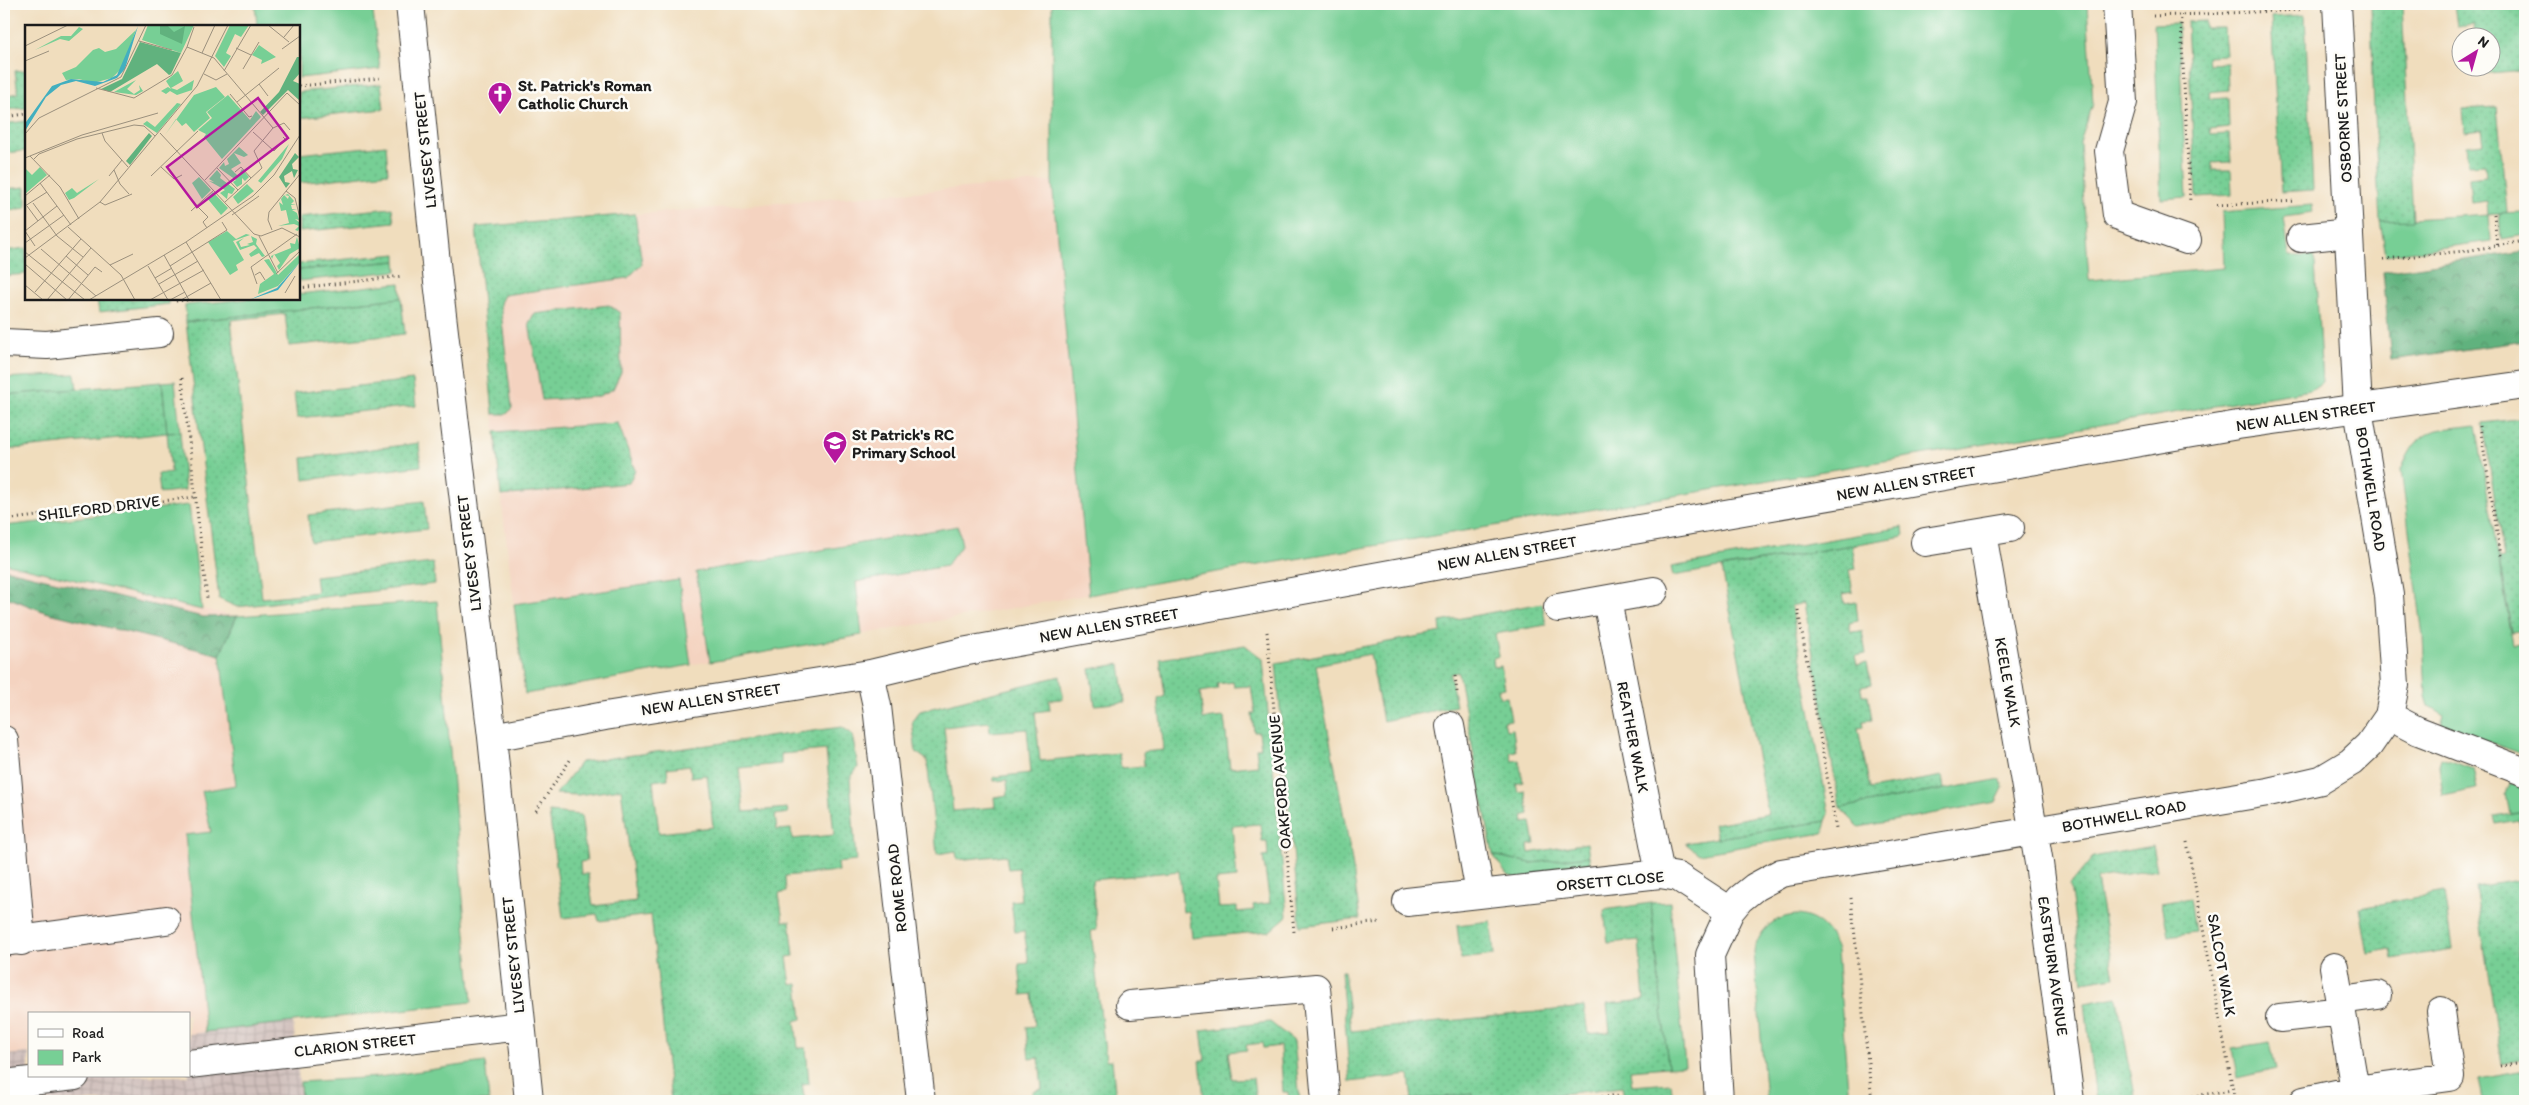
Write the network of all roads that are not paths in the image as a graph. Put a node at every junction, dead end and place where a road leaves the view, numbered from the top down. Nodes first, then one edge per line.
1 (410, 4) edge
2 (2117, 4) edge
3 (2337, 4) edge
4 (2349, 233) junction
5 (2301, 238) dead end
6 (2188, 240) dead end
7 (159, 333) dead end
8 (4, 343) edge
9 (2525, 384) edge
10 (2358, 408) junction
11 (2010, 528) dead end
12 (1982, 533) junction
13 (1925, 542) dead end
14 (1654, 591) dead end
15 (1607, 600) junction
16 (1558, 608) dead end
17 (870, 674) junction
18 (2388, 716) junction
19 (1450, 726) dead end
20 (492, 737) junction
21 (4, 740) edge
22 (2525, 772) edge
23 (2033, 832) junction
24 (1660, 874) junction
25 (1480, 893) junction
26 (1407, 902) dead end
27 (1730, 911) junction
28 (166, 920) dead end
29 (12, 941) edge
30 (2334, 967) dead end
31 (2377, 995) dead end
32 (1130, 1005) dead end
33 (2342, 1006) junction
34 (2441, 1011) dead end
35 (2280, 1018) dead end
36 (521, 1026) junction
37 (190, 1064) edge
38 (65, 1078) edge
39 (8, 1090) edge
40 (2355, 1090) junction
41 (529, 1101) edge
42 (921, 1101) edge
43 (1326, 1101) edge
44 (1719, 1101) edge
45 (2070, 1101) edge
46 (2304, 1101) edge

1 - 20 street, LIVESEY STREET
2 - 6 street
3 - 4 street, OSBORNE STREET
4 - 5 street
4 - 10 street, OSBORNE STREET
7 - 8 street
9 - 10 street, NEW ALLEN STREET
10 - 17 street, NEW ALLEN STREET
10 - 18 street, BOTHWELL ROAD
11 - 12 street
12 - 13 street
12 - 23 street, KEELE WALK
14 - 15 street
15 - 16 street
15 - 24 street, REATHER WALK
17 - 20 street, NEW ALLEN STREET
17 - 42 street, ROME ROAD
18 - 22 street
18 - 23 street, BOTHWELL ROAD
19 - 25 street
20 - 36 street, LIVESEY STREET
21 - 29 street
23 - 27 street, BOTHWELL ROAD
23 - 45 street, EASTBURN AVENUE
24 - 25 street, ORSETT CLOSE
24 - 27 street, ORSETT CLOSE
25 - 26 street, ORSETT CLOSE
27 - 44 street, BOTHWELL ROAD
28 - 29 street
30 - 33 street
31 - 33 street
32 - 43 street
33 - 35 street
33 - 40 street
34 - 40 street
36 - 37 street, CLARION STREET
36 - 41 street, LIVESEY STREET
38 - 39 street
40 - 46 street

